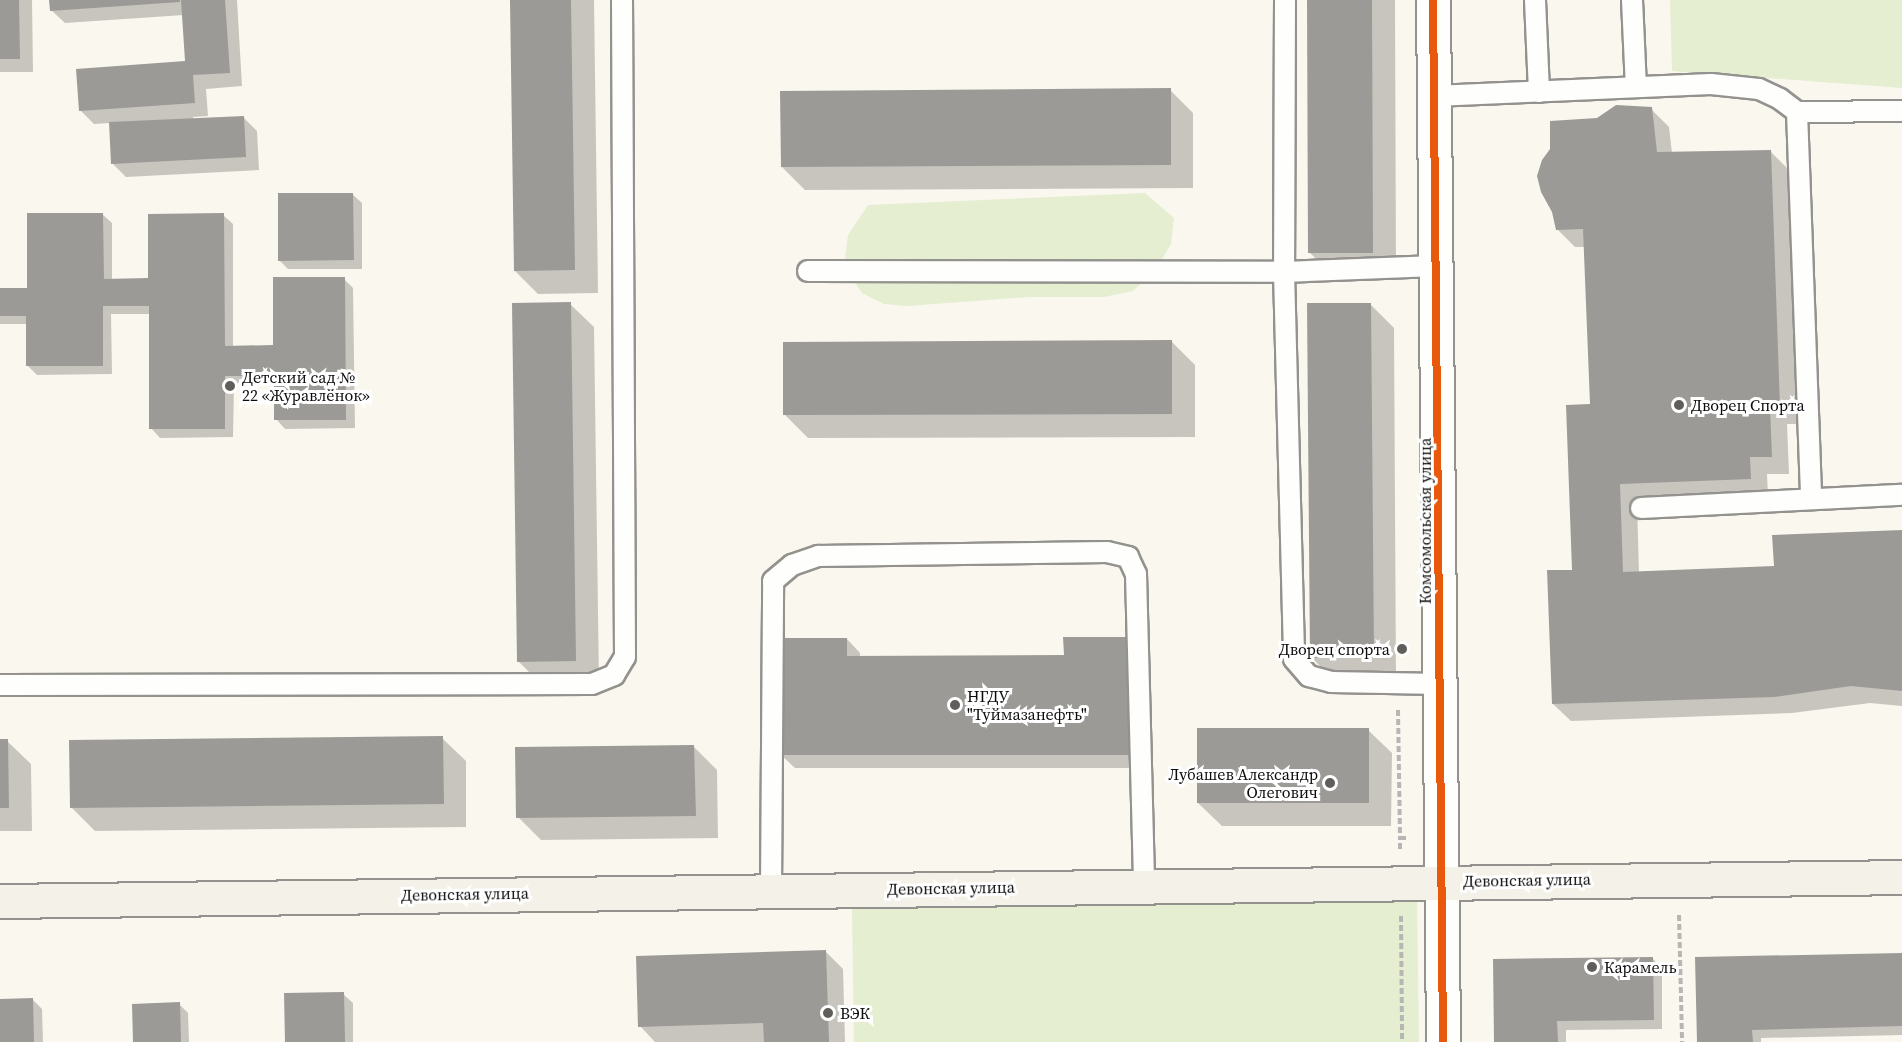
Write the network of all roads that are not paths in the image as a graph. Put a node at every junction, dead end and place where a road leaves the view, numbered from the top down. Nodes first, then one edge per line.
1 (622, 0) edge
2 (1285, 0) edge
3 (1433, 0) edge
4 (1535, 0) edge
5 (1632, 0) edge
6 (1636, 87) junction
7 (1539, 92) junction
8 (1434, 96) junction
9 (1902, 111) edge
10 (1797, 112) junction
11 (1436, 266) junction
12 (808, 271) dead end
13 (1284, 272) junction
14 (1902, 495) edge
15 (1812, 499) junction
16 (1641, 508) dead end
17 (1440, 684) junction
18 (0, 685) edge
19 (1902, 877) edge
20 (1442, 881) junction
21 (1144, 885) junction
22 (771, 890) junction
23 (0, 901) edge
24 (1443, 1042) edge

1 - 18 lane
2 - 13 lane
3 - 8 street, Комсомольская улица
4 - 7 lane
5 - 6 lane
6 - 7 lane
6 - 10 lane
7 - 8 lane
8 - 11 street, Комсомольская улица
9 - 10 lane
10 - 15 lane
11 - 13 lane
11 - 17 street, Комсомольская улица
12 - 13 lane
13 - 17 lane
14 - 15 lane
15 - 16 lane
17 - 20 street, Комсомольская улица
19 - 20 main road, Девонская улица
20 - 21 main road, Девонская улица
20 - 24 street, Комсомольская улица
21 - 22 main road, Девонская улица
21 - 22 lane
22 - 23 main road, Девонская улица

